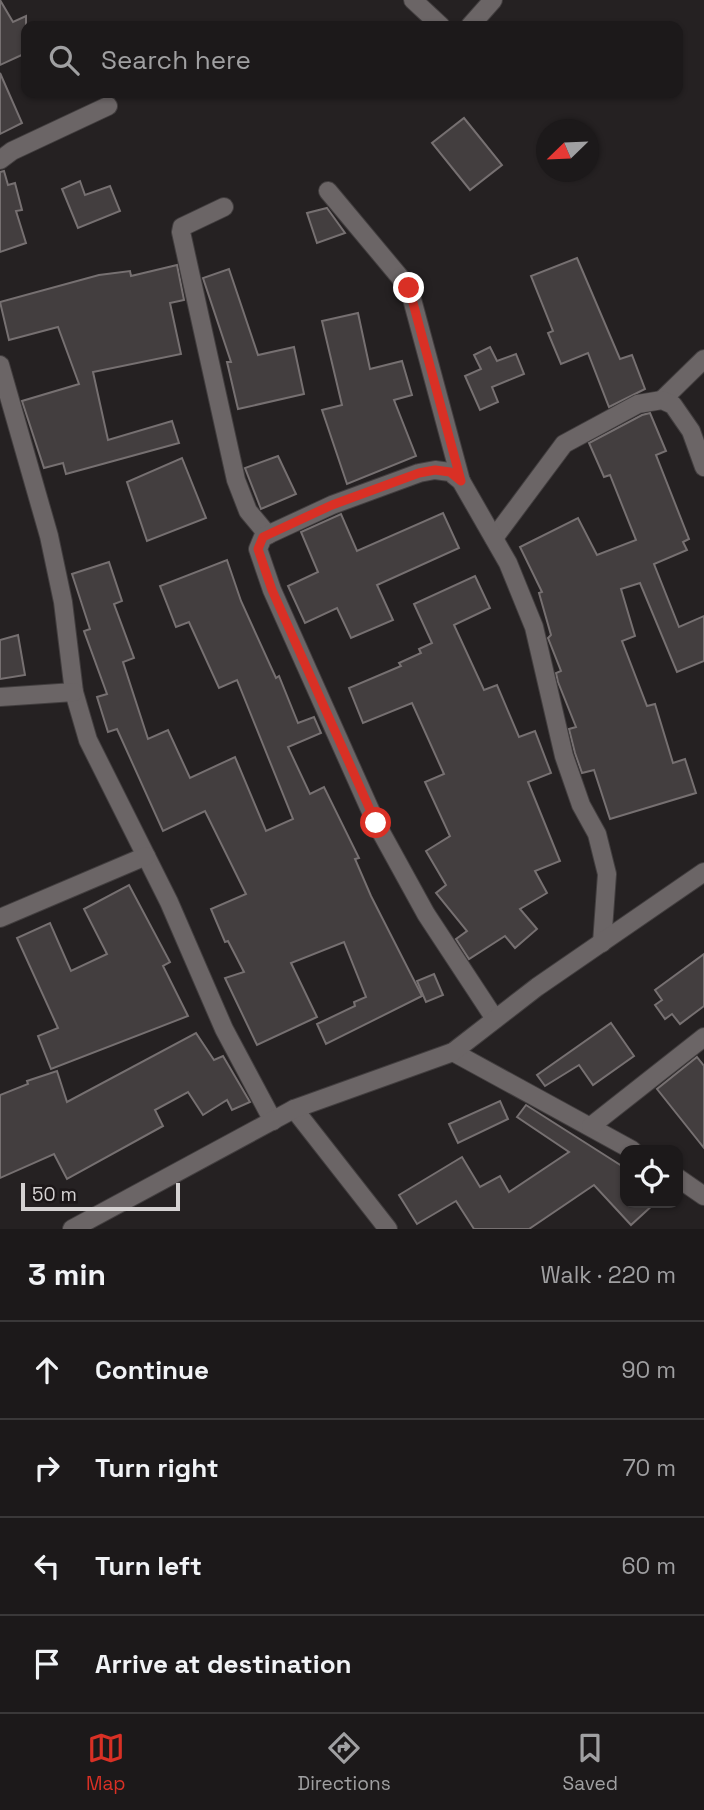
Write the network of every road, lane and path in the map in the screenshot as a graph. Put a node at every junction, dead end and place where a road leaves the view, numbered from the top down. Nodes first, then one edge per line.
1 (413, 0) edge
2 (493, 0) edge
3 (436, 21) edge
4 (474, 21) edge
5 (108, 106) dead end
6 (0, 160) edge
7 (328, 191) dead end
8 (224, 207) dead end
9 (704, 359) edge
10 (0, 365) edge
11 (4, 390) edge
12 (662, 401) junction
13 (704, 467) edge
14 (461, 481) junction
15 (268, 535) junction
16 (494, 538) junction
17 (75, 692) junction
18 (0, 697) edge
19 (146, 856) junction
20 (704, 872) edge
21 (0, 918) edge
22 (602, 943) junction
23 (495, 1019) junction
24 (704, 1037) edge
25 (453, 1052) junction
26 (294, 1110) junction
27 (273, 1121) junction
28 (591, 1126) junction
29 (623, 1145) edge
30 (683, 1181) edge
31 (704, 1196) edge
32 (72, 1229) edge
33 (388, 1229) edge

1 - 3 street
2 - 4 street
5 - 6 street
7 - 14 street
8 - 15 street
9 - 12 street
10 - 11 street
11 - 17 street
12 - 13 street
12 - 16 street
14 - 15 street
14 - 16 street
15 - 23 street
16 - 22 street
17 - 18 street
17 - 19 street
19 - 21 street
19 - 27 street
20 - 22 street
22 - 23 street
23 - 25 street
24 - 28 street
25 - 26 street
25 - 28 street
26 - 27 street
26 - 33 street
27 - 32 street
28 - 29 street
30 - 31 street

